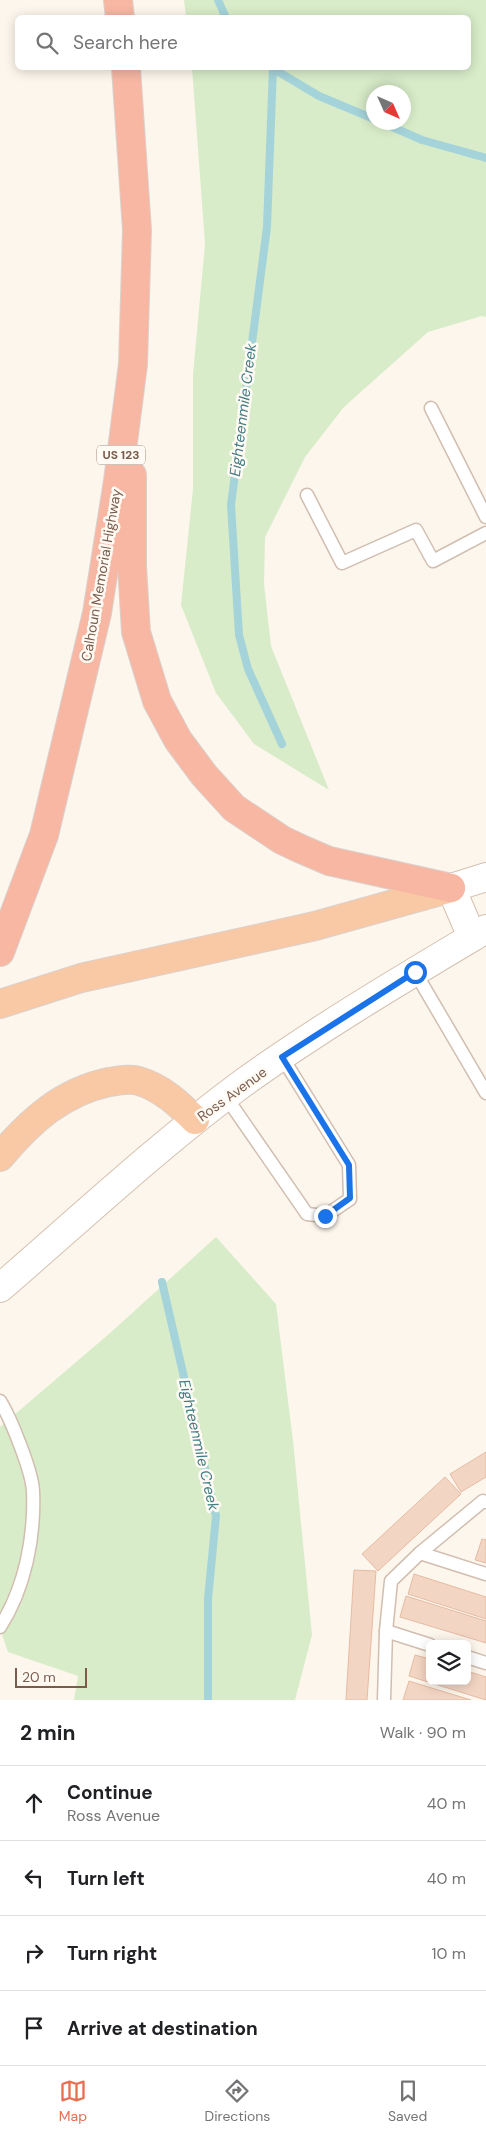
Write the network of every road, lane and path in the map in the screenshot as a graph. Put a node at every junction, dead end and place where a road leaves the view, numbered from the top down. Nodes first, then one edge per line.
1 (118, 0) edge
2 (120, 15) edge
3 (126, 70) edge
4 (133, 364) junction
5 (431, 408) dead end
6 (307, 495) dead end
7 (486, 517) edge
8 (486, 533) edge
9 (486, 877) edge
10 (451, 888) junction
11 (479, 933) edge
12 (0, 952) edge
13 (415, 972) junction
14 (0, 1004) edge
15 (282, 1057) junction
16 (482, 1076) edge
17 (486, 1093) edge
18 (226, 1097) junction
19 (195, 1120) junction
20 (0, 1157) edge
21 (0, 1288) edge
22 (0, 1401) edge
23 (486, 1502) edge
24 (420, 1553) junction
25 (486, 1574) edge
26 (0, 1627) edge
27 (386, 1630) junction
28 (426, 1644) edge
29 (471, 1658) edge
30 (486, 1663) edge
31 (384, 1700) edge

1 - 2 highway
3 - 4 highway, Calhoun Memorial Highway / US 123
4 - 10 highway
4 - 12 highway, Calhoun Memorial Highway / US 123
5 - 7 lane
6 - 8 lane
9 - 10 main road
10 - 11 main road
10 - 14 highway
11 - 13 main road, Ross Avenue
13 - 15 main road, Ross Avenue
13 - 16 lane
15 - 18 main road, Ross Avenue
15 - 18 lane
16 - 17 lane
18 - 19 main road, Ross Avenue
19 - 20 highway
19 - 21 main road, Ross Avenue
22 - 26 lane
23 - 24 lane
24 - 25 lane
24 - 27 lane
27 - 28 lane
27 - 31 lane
29 - 30 lane

